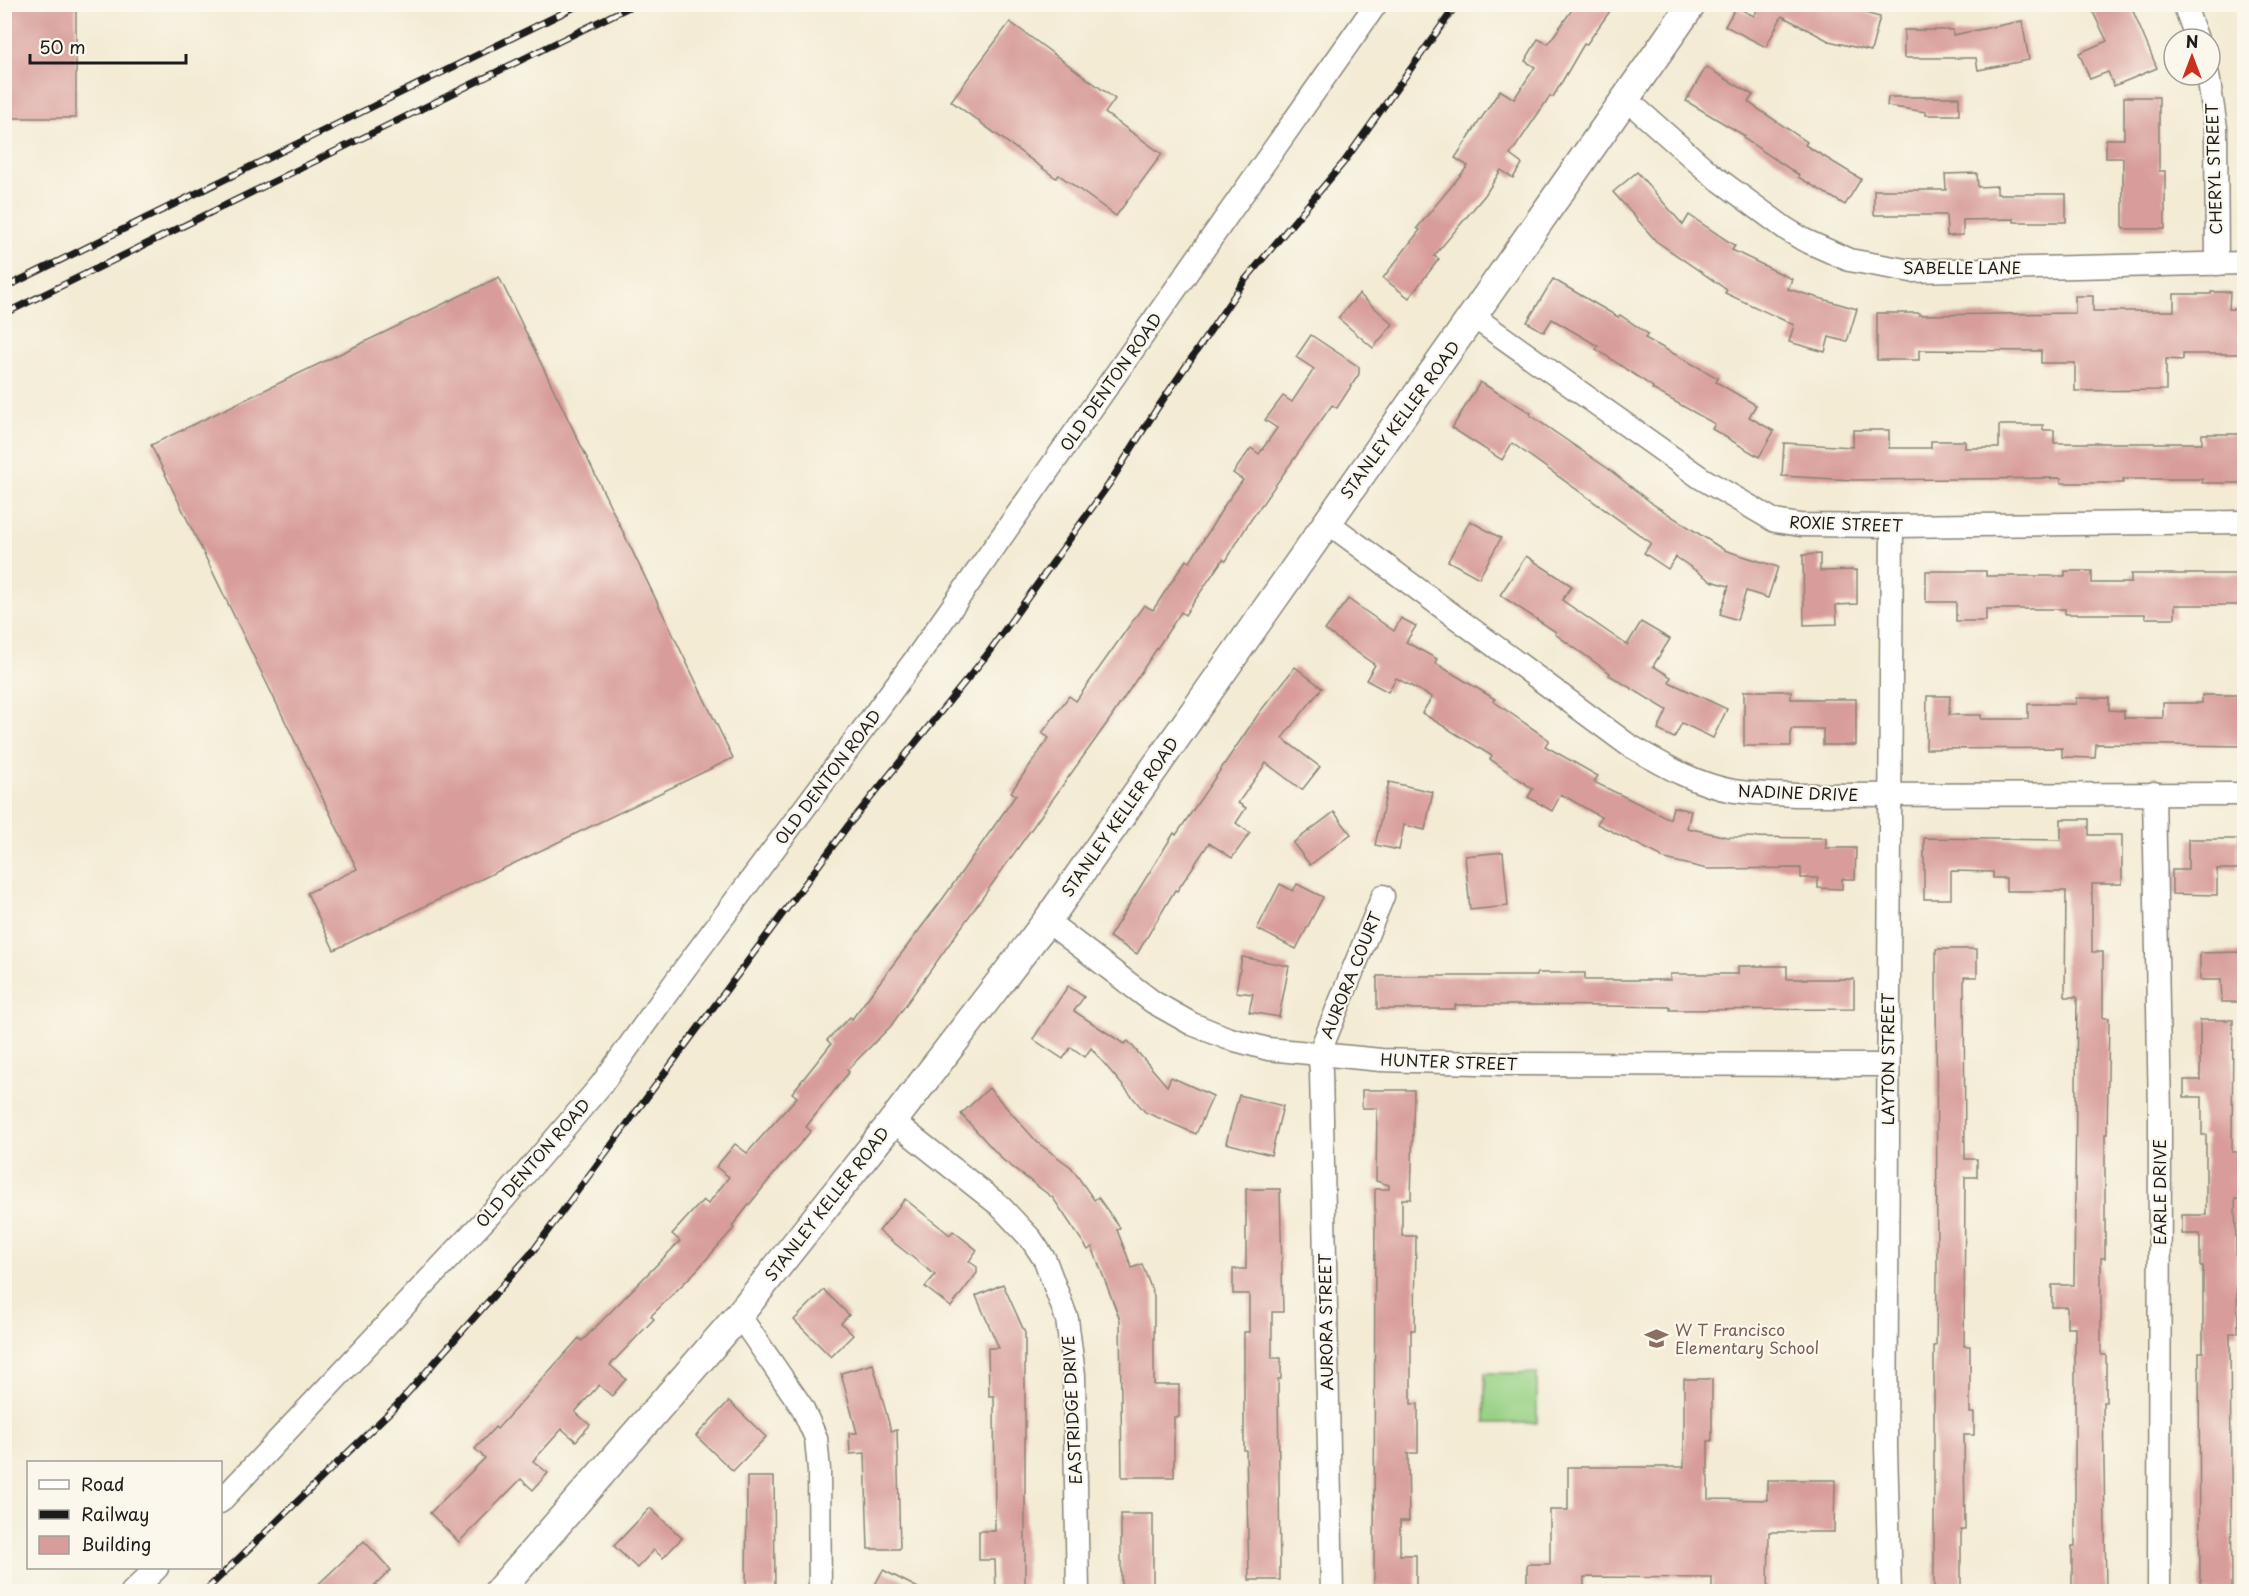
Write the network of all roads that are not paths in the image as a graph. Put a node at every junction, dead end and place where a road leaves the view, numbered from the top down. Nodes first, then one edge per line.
1 (1376, 4) edge
2 (1692, 4) edge
3 (2184, 4) edge
4 (2192, 27) edge
5 (2210, 87) edge
6 (1626, 99) junction
7 (2244, 263) edge
8 (2217, 264) junction
9 (1474, 317) junction
10 (1327, 522) junction
11 (2244, 522) edge
12 (1892, 526) junction
13 (2154, 793) junction
14 (2244, 794) edge
15 (1890, 795) junction
16 (1383, 896) dead end
17 (1047, 921) junction
18 (1319, 1054) junction
19 (1888, 1065) junction
20 (893, 1121) junction
21 (739, 1315) junction
22 (222, 1500) edge
23 (156, 1569) edge
24 (132, 1592) edge
25 (498, 1592) edge
26 (820, 1592) edge
27 (1078, 1592) edge
28 (1332, 1592) edge
29 (1890, 1592) edge
30 (2159, 1592) edge

1 - 22 street, OLD DENTON ROAD
2 - 6 street, STANLEY KELLER ROAD
3 - 4 street
5 - 8 street, CHERYL STREET
6 - 8 street, SABELLE LANE
6 - 9 street, STANLEY KELLER ROAD
7 - 8 street, SABELLE LANE
9 - 10 street, STANLEY KELLER ROAD
9 - 12 street, ROXIE STREET
10 - 15 street, NADINE DRIVE
10 - 17 street, STANLEY KELLER ROAD
11 - 12 street, ROXIE STREET
12 - 15 street, LAYTON STREET
13 - 14 street, NADINE DRIVE
13 - 15 street, NADINE DRIVE
13 - 30 street, EARLE DRIVE
15 - 19 street, LAYTON STREET
16 - 18 street, AURORA COURT
17 - 18 street, HUNTER STREET
17 - 20 street, STANLEY KELLER ROAD
18 - 19 street, HUNTER STREET
18 - 28 street, AURORA STREET
19 - 29 street, LAYTON STREET
20 - 21 street, STANLEY KELLER ROAD
20 - 27 street, EASTRIDGE DRIVE
21 - 25 street, STANLEY KELLER ROAD
21 - 26 street
23 - 24 street

